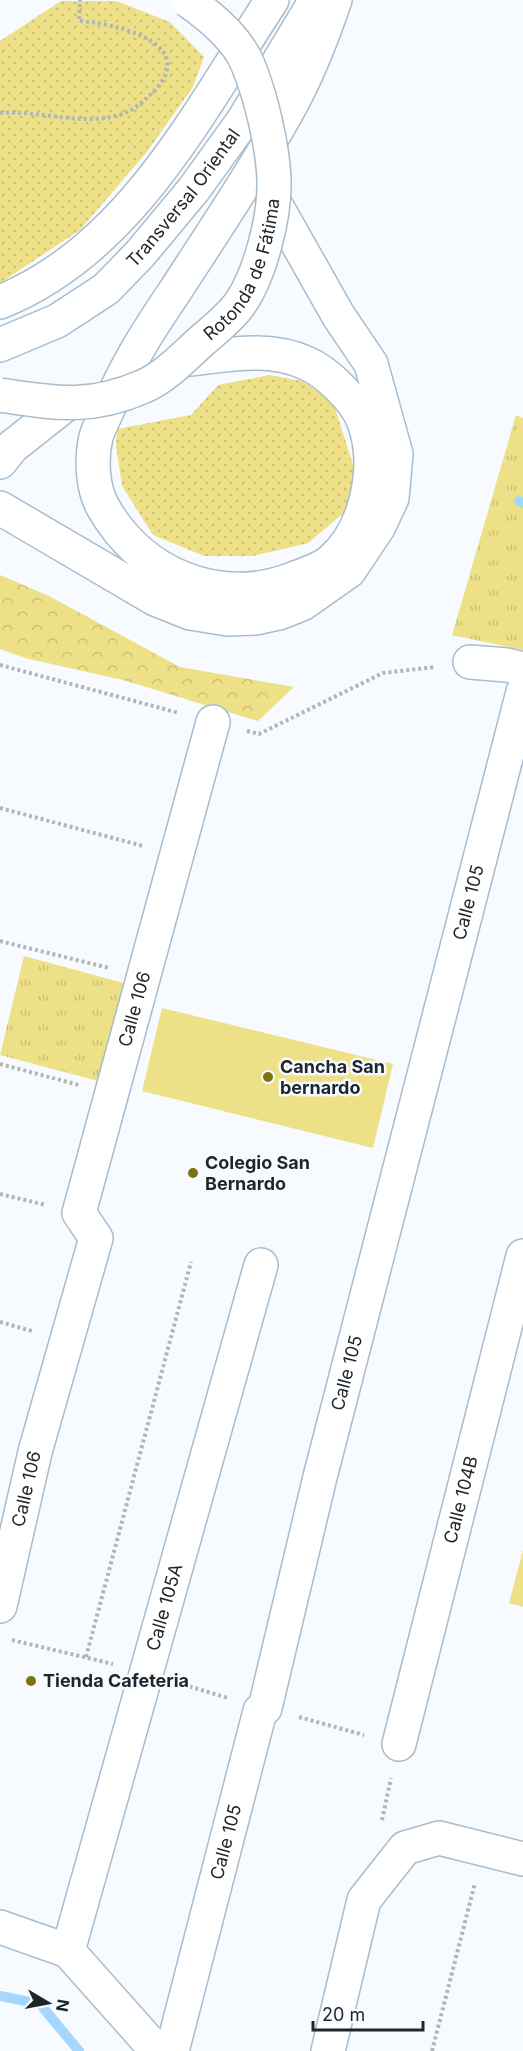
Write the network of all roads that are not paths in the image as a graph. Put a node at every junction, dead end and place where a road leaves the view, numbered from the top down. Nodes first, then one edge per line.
1 (187, 0) edge
2 (272, 0) edge
3 (316, 0) edge
4 (335, 0) edge
5 (273, 200) junction
6 (0, 302) edge
7 (0, 345) edge
8 (182, 360) junction
9 (0, 395) edge
10 (65, 405) junction
11 (374, 418) junction
12 (0, 462) edge
13 (0, 508) edge
14 (470, 662) road end
15 (523, 669) edge
16 (523, 692) edge
17 (213, 722) road end
18 (523, 1256) edge
19 (261, 1265) dead end
20 (0, 1606) edge
21 (399, 1744) road end
22 (523, 1860) edge
23 (0, 1927) edge
24 (68, 1951) junction
25 (157, 2051) edge
26 (172, 2051) edge
27 (328, 2051) edge

1 - 5 street, Rotonda de Fátima, bridge
2 - 6 street, Transversal Oriental
3 - 7 street, Transversal Oriental
4 - 11 street
5 - 8 street, Rotonda de Fátima, bridge
5 - 11 street
8 - 10 street, Rotonda de Fátima, bridge
8 - 11 street
9 - 10 street, Rotonda de Fátima, bridge
10 - 12 street
11 - 13 street
14 - 15 street
16 - 26 street, Calle 105
17 - 20 street, Calle 106
18 - 21 street, Calle 104B
19 - 24 street, Calle 105A
22 - 27 street
23 - 24 street
24 - 25 street

